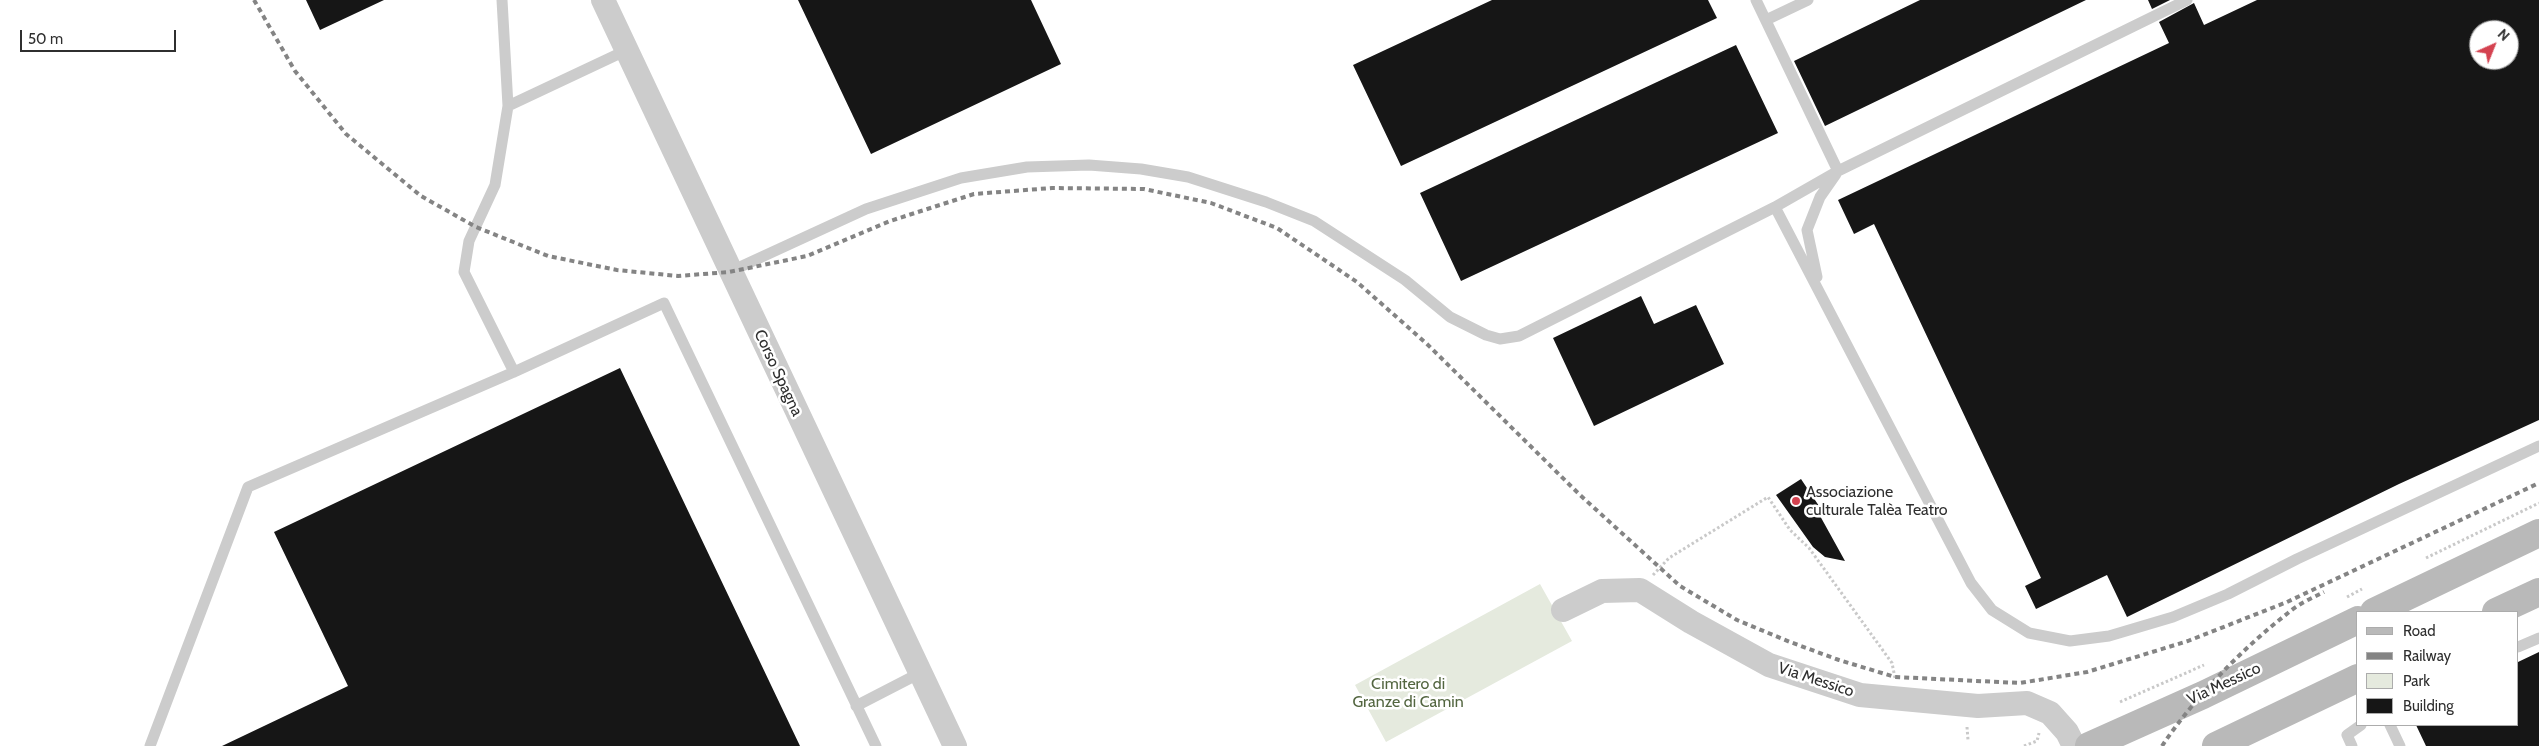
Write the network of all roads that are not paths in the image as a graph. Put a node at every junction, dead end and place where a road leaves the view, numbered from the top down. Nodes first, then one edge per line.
1 (502, 0) edge
2 (603, 0) edge
3 (1756, 0) edge
4 (1808, 0) edge
5 (2187, 0) edge
6 (1766, 20) junction
7 (627, 50) junction
8 (508, 106) junction
9 (1838, 170) junction
10 (1775, 207) junction
11 (729, 272) junction
12 (1819, 288) junction
13 (514, 372) junction
14 (2539, 446) edge
15 (2539, 533) edge
16 (2539, 592) edge
17 (1563, 610) dead end
18 (2376, 611) edge
19 (2498, 611) edge
20 (2356, 621) edge
21 (2539, 638) edge
22 (2519, 648) edge
23 (920, 673) junction
24 (2356, 679) edge
25 (856, 706) junction
26 (2360, 726) edge
27 (2390, 726) edge
28 (150, 746) edge
29 (876, 746) edge
30 (955, 746) edge
31 (2074, 746) edge
32 (2089, 746) edge
33 (2216, 746) edge
34 (2352, 746) edge
35 (2400, 746) edge

1 - 8 lane
2 - 7 street, Corso Spagna
3 - 6 lane
4 - 6 lane
5 - 9 lane
6 - 9 lane
7 - 8 lane
7 - 11 street, Corso Spagna
8 - 13 lane
9 - 10 lane
9 - 12 lane
10 - 11 lane
10 - 12 lane
11 - 23 street, Corso Spagna
12 - 14 lane
13 - 25 lane
13 - 28 lane
15 - 18 street
16 - 19 street
17 - 31 street, Via Messico
20 - 32 street, Via Messico
21 - 22 lane
23 - 25 lane
23 - 30 street, Corso Spagna
24 - 33 street
25 - 29 lane
26 - 34 lane
27 - 35 lane

